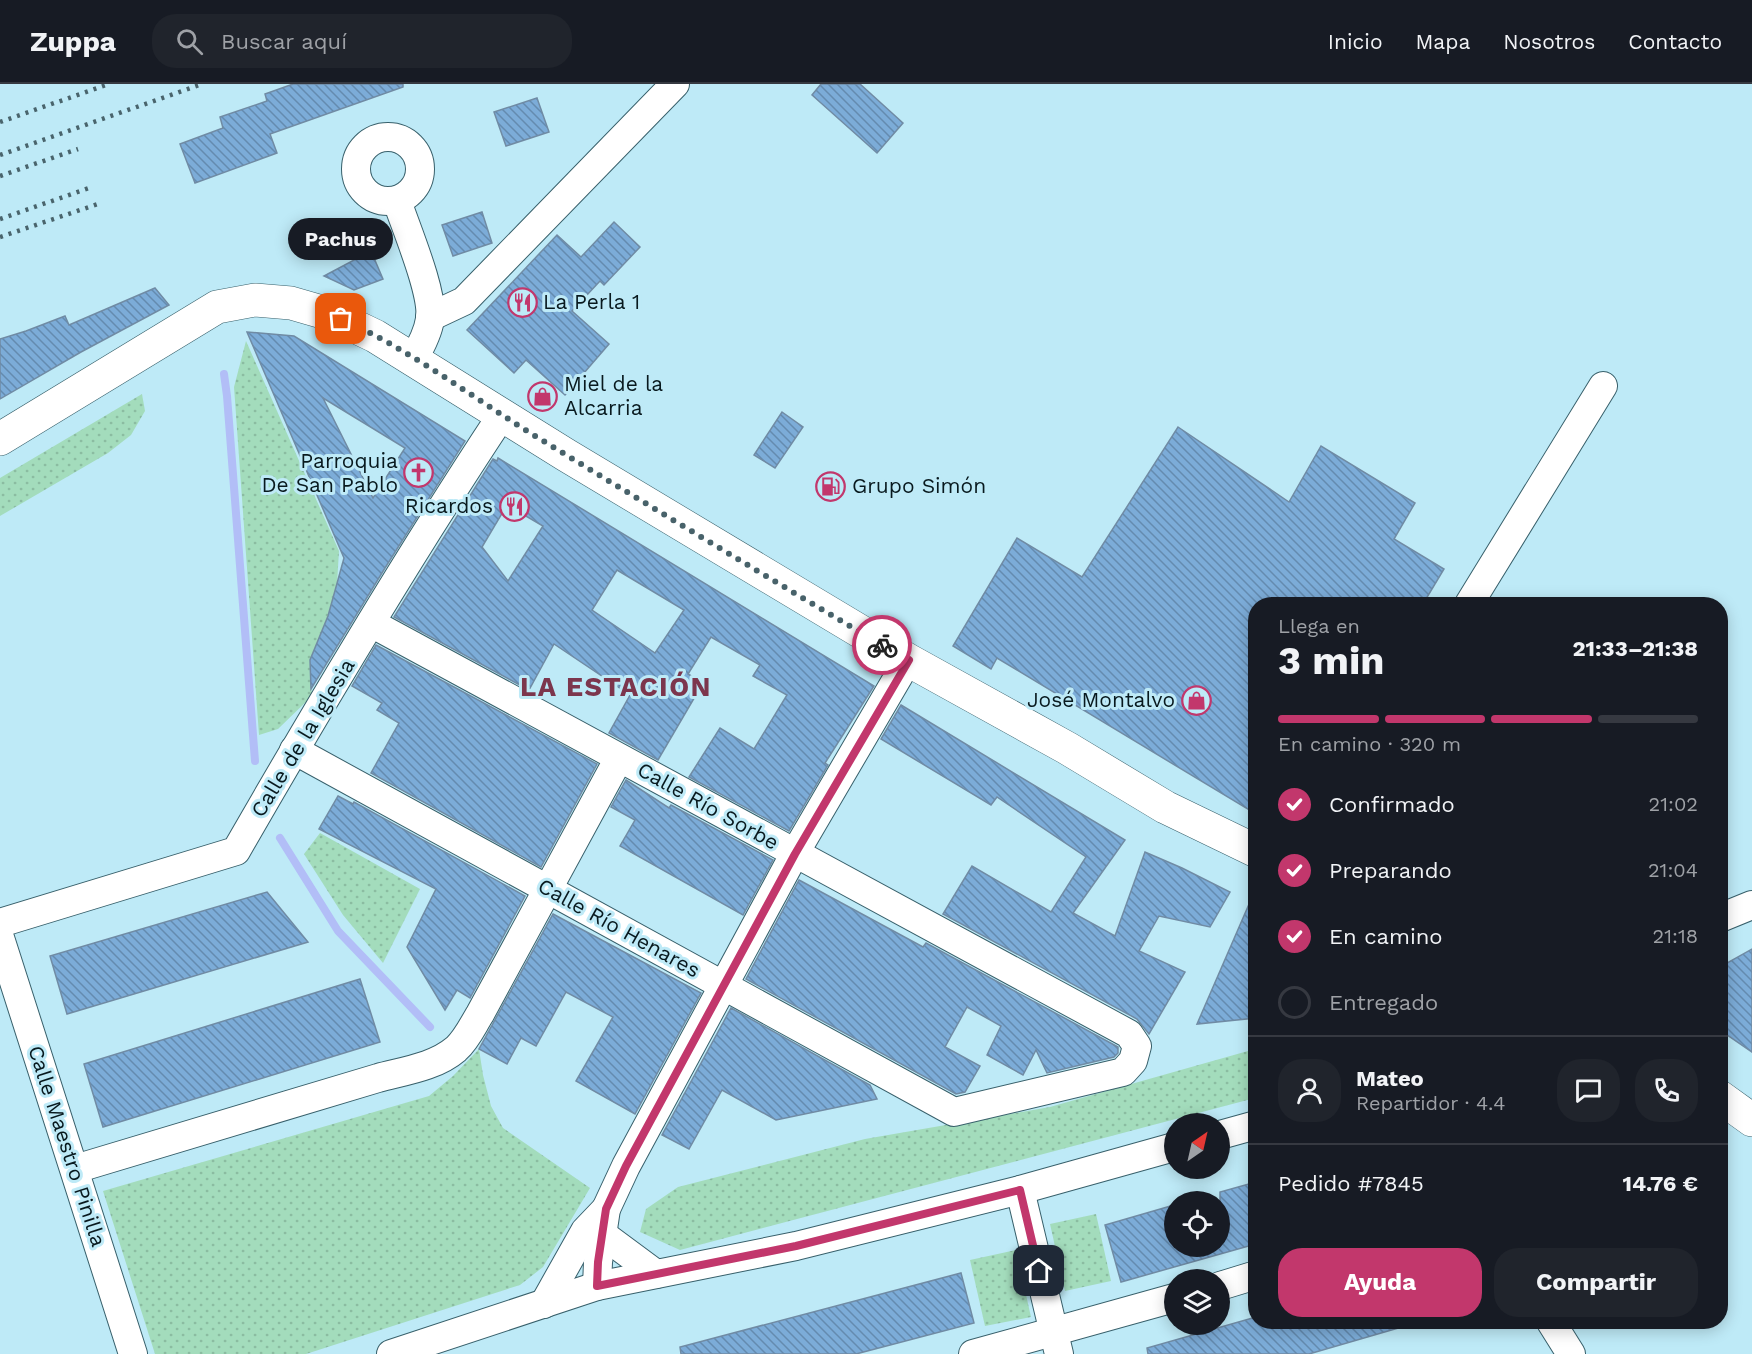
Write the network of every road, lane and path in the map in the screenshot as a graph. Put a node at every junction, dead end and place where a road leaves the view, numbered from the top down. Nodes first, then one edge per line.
1 (675, 84) edge
2 (397, 201) dead end
3 (430, 317) junction
4 (414, 358) junction
5 (1604, 386) dead end
6 (502, 415) junction
7 (0, 439) edge
8 (1473, 597) edge
9 (370, 624) junction
10 (909, 660) junction
11 (294, 750) junction
12 (619, 758) junction
13 (1248, 847) edge
14 (795, 854) junction
15 (548, 889) junction
16 (1752, 905) edge
17 (1728, 915) edge
18 (0, 923) edge
19 (0, 938) edge
20 (723, 985) junction
21 (1137, 1046) joint
22 (1728, 1080) edge
23 (1752, 1096) edge
24 (1728, 1103) edge
25 (1752, 1120) edge
26 (1248, 1127) edge
27 (1230, 1132) edge
28 (1164, 1150) edge
29 (75, 1169) junction
30 (1020, 1190) junction
31 (604, 1221) junction
32 (656, 1274) junction
33 (1248, 1277) edge
34 (1230, 1283) edge
35 (597, 1286) junction
36 (1164, 1302) edge
37 (544, 1304) junction
38 (1555, 1329) edge
39 (1056, 1343) edge
40 (133, 1354) edge
41 (391, 1354) edge
42 (973, 1354) edge
43 (1571, 1354) edge

1 - 3 street
2 - 3 street
3 - 4 street
4 - 6 main road
4 - 7 main road
5 - 8 street
6 - 9 street, Calle de la Iglesia
6 - 10 main road
9 - 11 street, Calle de la Iglesia
9 - 12 street, Calle Río Sorbe
10 - 13 main road
10 - 14 street
11 - 15 street, Calle Río Henares
11 - 18 street, Calle de la Iglesia
12 - 14 street, Calle Río Sorbe
12 - 15 street
14 - 20 street
14 - 21 street, Calle Río Sorbe
15 - 20 street, Calle Río Henares
15 - 29 street
16 - 17 street
19 - 29 street, Calle Maestro Pinilla
20 - 21 street, Calle Río Henares
20 - 31 street
22 - 23 main road
24 - 25 main road
26 - 27 street
28 - 30 street
29 - 40 street, Calle Maestro Pinilla
30 - 32 street
30 - 39 street
31 - 32 street
31 - 35 street
31 - 37 street
32 - 35 street
33 - 34 street
35 - 37 street
36 - 39 street
37 - 41 street
38 - 43 street
39 - 42 street

